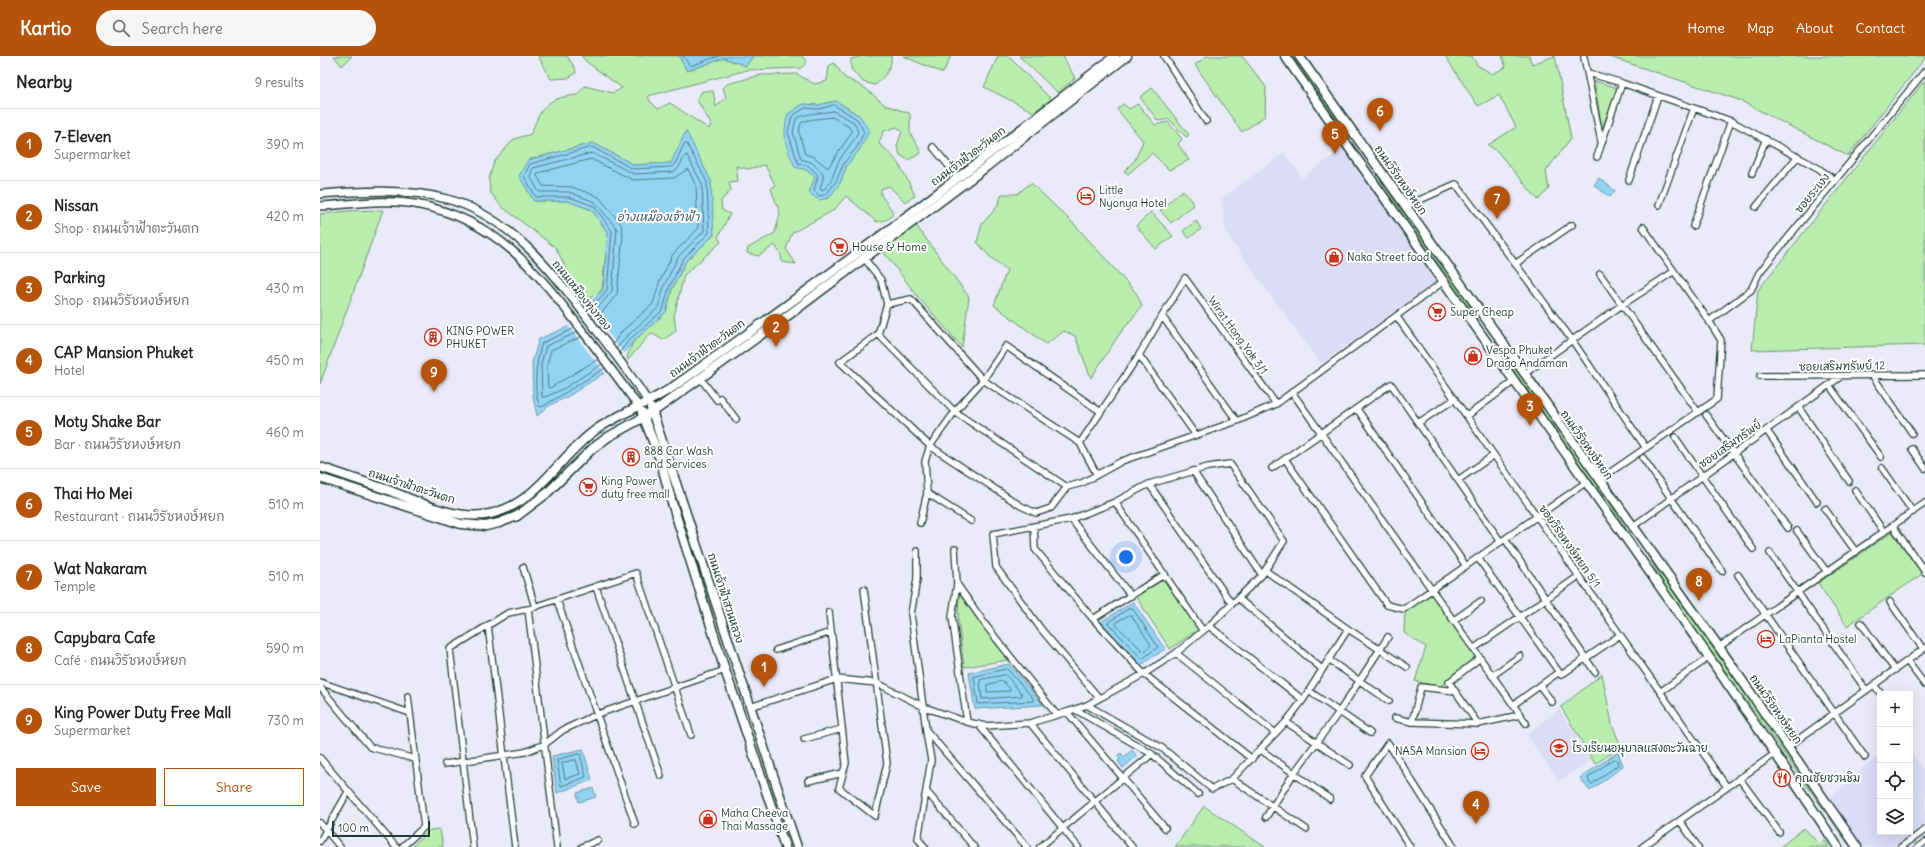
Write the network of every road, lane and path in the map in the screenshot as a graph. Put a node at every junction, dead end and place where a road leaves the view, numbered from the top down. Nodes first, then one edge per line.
1 (1115, 56) edge
2 (1127, 56) edge
3 (1164, 56) edge
4 (1285, 56) edge
5 (1299, 56) edge
6 (1584, 57) dead end
7 (1925, 71) edge
8 (1588, 73) junction
9 (1622, 83) junction
10 (1658, 96) junction
11 (1694, 108) junction
12 (1731, 121) junction
13 (1206, 122) dead end
14 (1354, 133) junction
15 (1602, 140) junction
16 (1766, 140) junction
17 (1344, 141) junction
18 (933, 147) dead end
19 (1798, 156) junction
20 (1597, 157) dead end
21 (1752, 173) dead end
22 (958, 178) junction
23 (1629, 180) dead end
24 (1835, 180) junction
25 (322, 194) edge
26 (1659, 205) dead end
27 (323, 206) edge
28 (1406, 206) junction
29 (1756, 207) dead end
30 (1572, 225) dead end
31 (1693, 226) dead end
32 (1644, 227) dead end
33 (864, 258) junction
34 (1515, 264) junction
35 (1673, 272) junction
36 (1600, 274) dead end
37 (1444, 281) junction
38 (887, 304) junction
39 (1622, 305) junction
40 (1162, 316) junction
41 (1397, 317) junction
42 (1486, 320) junction
43 (1709, 321) junction
44 (1476, 327) junction
45 (878, 334) junction
46 (1572, 340) junction
47 (1139, 355) junction
48 (1524, 374) junction
49 (1872, 375) junction
50 (1925, 375) edge
51 (1760, 376) dead end
52 (1840, 377) junction
53 (701, 379) junction
54 (983, 380) junction
55 (1513, 382) junction
56 (1829, 385) junction
57 (1292, 392) junction
58 (1455, 399) junction
59 (648, 402) junction
60 (1276, 404) junction
61 (639, 407) junction
62 (1358, 408) junction
63 (1799, 408) junction
64 (653, 412) junction
65 (955, 412) junction
66 (1101, 412) junction
67 (1698, 412) junction
68 (1706, 415) dead end
69 (1467, 416) junction
70 (644, 417) junction
71 (736, 419) dead end
72 (1237, 421) junction
73 (1418, 423) junction
74 (1767, 431) junction
75 (1912, 433) dead end
76 (1195, 434) junction
77 (1321, 434) junction
78 (1675, 437) dead end
79 (1080, 443) junction
80 (930, 446) junction
81 (1646, 448) junction
82 (1912, 449) dead end
83 (1733, 454) junction
84 (1494, 456) junction
85 (1881, 456) dead end
86 (1643, 458) dead end
87 (1285, 459) junction
88 (320, 467) edge
89 (1272, 468) dead end
90 (1882, 468) dead end
91 (1925, 468) edge
92 (1193, 471) junction
93 (1097, 475) junction
94 (1702, 476) junction
95 (320, 478) edge
96 (1458, 480) junction
97 (1599, 480) junction
98 (1849, 481) dead end
99 (1585, 483) junction
100 (1149, 484) junction
101 (1067, 486) junction
102 (1855, 490) dead end
103 (927, 493) junction
104 (1672, 498) junction
105 (1115, 502) junction
106 (1817, 502) dead end
107 (1925, 504) edge
108 (1825, 509) dead end
109 (1913, 512) junction
110 (1537, 517) junction
111 (1071, 519) junction
112 (971, 521) dead end
113 (920, 523) dead end
114 (1893, 526) junction
115 (1034, 527) junction
116 (1632, 527) junction
117 (1788, 528) dead end
118 (1797, 531) dead end
119 (1884, 532) junction
120 (1503, 541) junction
121 (955, 549) dead end
122 (1753, 549) dead end
123 (918, 551) dead end
124 (1649, 551) junction
125 (1856, 552) junction
126 (1770, 553) dead end
127 (1478, 558) junction
128 (1639, 558) junction
129 (1466, 566) junction
130 (523, 567) dead end
131 (1722, 571) dead end
132 (1827, 572) junction
133 (1925, 572) edge
134 (1264, 573) junction
135 (1165, 574) junction
136 (1738, 575) dead end
137 (1580, 576) junction
138 (957, 584) junction
139 (596, 587) junction
140 (864, 589) dead end
141 (1433, 589) junction
142 (1798, 592) junction
143 (1131, 596) junction
144 (1238, 598) junction
145 (1546, 599) junction
146 (557, 600) junction
147 (1481, 601) dead end
148 (1890, 602) dead end
149 (1232, 604) junction
150 (535, 607) junction
151 (528, 609) junction
152 (829, 612) dead end
153 (1766, 614) junction
154 (1520, 617) junction
155 (1093, 619) junction
156 (1454, 620) junction
157 (1861, 623) dead end
158 (488, 626) junction
159 (1209, 626) junction
160 (1348, 629) junction
161 (1203, 631) junction
162 (831, 632) junction
163 (1620, 635) junction
164 (1388, 637) dead end
165 (1719, 647) junction
166 (1924, 648) edge
167 (1473, 649) junction
168 (776, 650) dead end
169 (1380, 650) junction
170 (1176, 653) junction
171 (1520, 656) dead end
172 (1480, 658) junction
173 (1708, 658) junction
174 (1586, 659) junction
175 (1329, 660) junction
176 (1907, 661) junction
177 (1407, 667) dead end
178 (1322, 669) junction
179 (725, 670) junction
180 (1895, 670) junction
181 (1559, 672) junction
182 (1595, 672) dead end
183 (1144, 674) junction
184 (1492, 676) junction
185 (837, 679) junction
186 (320, 682) edge
187 (877, 682) junction
188 (1358, 682) junction
189 (1874, 684) junction
190 (1925, 685) edge
191 (1540, 686) junction
192 (320, 687) edge
193 (673, 687) junction
194 (1866, 690) junction
195 (1309, 691) junction
196 (1455, 691) junction
197 (1879, 691) edge
198 (1660, 692) junction
199 (408, 696) dead end
200 (1100, 698) junction
201 (1303, 700) junction
202 (635, 701) junction
203 (1389, 701) dead end
204 (1552, 702) dead end
205 (1088, 705) junction
206 (1513, 705) junction
207 (750, 707) junction
208 (924, 707) junction
209 (1076, 710) junction
210 (1067, 712) junction
211 (1339, 712) junction
212 (410, 713) junction
213 (1834, 713) junction
214 (598, 714) junction
215 (1057, 715) junction
216 (1520, 715) junction
217 (1395, 718) dead end
218 (967, 722) junction
219 (1286, 722) junction
220 (1412, 722) junction
221 (1030, 723) junction
222 (1526, 723) dead end
223 (978, 724) junction
224 (1478, 724) junction
225 (842, 729) junction
226 (926, 730) junction
227 (1274, 732) junction
228 (1370, 733) dead end
229 (691, 735) dead end
230 (804, 739) dead end
231 (1316, 743) junction
232 (545, 744) junction
233 (1789, 746) junction
234 (1261, 750) junction
235 (1776, 753) junction
236 (1152, 754) junction
237 (503, 755) junction
238 (1864, 757) dead end
239 (320, 758) edge
240 (415, 759) junction
241 (1252, 759) junction
242 (462, 762) junction
243 (445, 764) dead end
244 (1350, 765) dead end
245 (843, 773) junction
246 (1294, 774) junction
247 (661, 776) dead end
248 (1123, 778) junction
249 (1739, 778) junction
250 (774, 779) junction
251 (1232, 779) junction
252 (808, 781) dead end
253 (763, 782) junction
254 (1727, 787) junction
255 (926, 791) junction
256 (348, 792) junction
257 (1198, 794) dead end
258 (1330, 799) dead end
259 (1094, 802) junction
260 (1273, 807) junction
261 (1266, 817) dead end
262 (1680, 821) junction
263 (320, 823) edge
264 (635, 824) dead end
265 (1062, 828) junction
266 (1165, 828) dead end
267 (1306, 829) dead end
268 (1925, 830) edge
269 (326, 831) junction
270 (1779, 832) dead end
271 (598, 840) dead end
272 (320, 842) edge
273 (1925, 842) edge
274 (340, 847) edge
275 (396, 847) edge
276 (402, 847) edge
277 (473, 847) edge
278 (515, 847) edge
279 (557, 847) edge
280 (582, 847) edge
281 (785, 847) edge
282 (797, 847) edge
283 (925, 847) edge
284 (974, 847) edge
285 (1027, 847) edge
286 (1040, 847) edge
287 (1078, 847) edge
288 (1132, 847) edge
289 (1410, 847) edge
290 (1454, 847) edge
291 (1642, 847) edge
292 (1698, 847) edge
293 (1838, 847) edge
294 (1857, 847) edge
295 (1901, 847) edge
296 (1918, 847) edge

1 - 22 main road, ถนนเจ้าฟ้าตะวันตก
2 - 33 main road, ถนนเจ้าฟ้าตะวันตก
3 - 13 street
4 - 17 main road, ถนนวิรัชหงษ์หยก
5 - 14 main road, ถนนวิรัชหงษ์หยก
6 - 8 street
7 - 24 street, ซอยระเงง
8 - 9 street
8 - 15 street
9 - 10 street
9 - 15 street
10 - 11 street
10 - 23 street
11 - 12 street
11 - 26 street
12 - 16 street
12 - 31 street
14 - 17 main road
14 - 28 main road, ถนนวิรัชหงษ์หยก
15 - 20 street
16 - 19 street
16 - 21 street
17 - 37 main road, ถนนวิรัชหงษ์หยก
18 - 22 street
19 - 24 street
19 - 29 street
22 - 59 main road, ถนนเจ้าฟ้าตะวันตก
24 - 43 street, ซอยระเงง
25 - 27 street
25 - 59 street, ถนนเหมืองทุ่งทอง
27 - 61 street, ถนนเหมืองทุ่งทอง
28 - 34 street
28 - 42 main road, ถนนวิรัชหงษ์หยก
30 - 34 street
32 - 35 street
33 - 38 street
33 - 53 main road, ถนนเจ้าฟ้าตะวันตก
34 - 46 street
35 - 39 street
35 - 43 street
36 - 39 street
37 - 41 street
37 - 44 main road, ถนนวิรัชหงษ์หยก
38 - 45 street
38 - 54 street
39 - 46 street
39 - 67 street
40 - 47 street
40 - 60 street, Wirat Hong Yok 3/1
40 - 72 street
41 - 57 street
41 - 58 street, ซอยวิรัชหงษ์หยก 5/1
42 - 44 main road
42 - 48 main road, ถนนวิรัชหงษ์หยก
43 - 67 street
44 - 55 main road, ถนนวิรัชหงษ์หยก
45 - 65 street
45 - 80 street
46 - 48 street
46 - 81 street
47 - 66 street
47 - 76 street
48 - 97 main road, ถนนวิรัชหงษ์หยก
49 - 50 street, ซอยเสริมทรัพย์ 12
49 - 52 street, ซอยเสริมทรัพย์ 12
49 - 75 street
51 - 52 street, ซอยเสริมทรัพย์ 12
52 - 56 street, ซอยเสริมทรัพย์
53 - 64 main road, ถนนเจ้าฟ้าตะวันตก
53 - 71 street
54 - 65 street
54 - 66 street
54 - 79 street
55 - 69 street
55 - 99 main road, ถนนวิรัชหงษ์หยก
56 - 63 street, ซอยเสริมทรัพย์
56 - 85 street
57 - 60 street
57 - 77 street
58 - 69 street, ซอยวิรัชหงษ์หยก 5/1
58 - 73 street
59 - 61 main road, ถนนเจ้าฟ้าตะวันตก
59 - 64 main road, ถนนเจ้าฟ้าสวนหลวง
60 - 72 street
61 - 70 main road, ถนนเจ้าฟ้าสวนหลวง
61 - 88 main road, ถนนเจ้าฟ้าตะวันตก
62 - 73 street
62 - 77 street
62 - 129 street
63 - 74 street, ซอยเสริมทรัพย์
63 - 98 street
64 - 70 main road, ถนนเจ้าฟ้าตะวันตก
64 - 207 main road, ถนนเจ้าฟ้าสวนหลวง
65 - 80 street
65 - 101 street
66 - 79 street
67 - 81 street
68 - 83 street
69 - 84 street, ซอยวิรัชหงษ์หยก 5/1
70 - 95 main road, ถนนเจ้าฟ้าตะวันตก
70 - 179 main road, ถนนเจ้าฟ้าสวนหลวง
72 - 76 street
73 - 96 street
74 - 83 street, ซอยเสริมทรัพย์
74 - 106 street
76 - 93 street
77 - 87 street
77 - 141 street
78 - 94 street
79 - 93 street
80 - 101 street
80 - 103 street
81 - 97 street
82 - 91 street
83 - 94 street, ซอยเสริมทรัพย์
83 - 117 street
84 - 96 street
84 - 110 street, ซอยวิรัชหงษ์หยก 5/1
86 - 104 street
87 - 89 street
87 - 141 street
90 - 109 street
92 - 100 street
92 - 134 street
92 - 134 street
93 - 101 street
94 - 104 street, ซอยเสริมทรัพย์
94 - 122 street
96 - 120 street
97 - 116 main road, ถนนวิรัชหงษ์หยก
99 - 110 street
99 - 128 main road, ถนนวิรัชหงษ์หยก
100 - 105 street
100 - 149 street
102 - 119 street
103 - 112 street
103 - 113 street
104 - 116 street, ซอยเสริมทรัพย์
104 - 131 street
105 - 111 street
105 - 135 street
107 - 109 street
108 - 125 street
109 - 114 street
110 - 120 street
110 - 137 street, ซอยวิรัชหงษ์หยก 5/1
111 - 115 street
111 - 143 street
114 - 119 street
114 - 133 street
115 - 155 street
115 - 200 street
116 - 124 main road, ถนนวิรัชหงษ์หยก
118 - 132 street
119 - 125 street
120 - 127 street
120 - 145 street
121 - 138 street
123 - 208 street
124 - 128 main road
124 - 165 main road, ถนนวิรัชหงษ์หยก
125 - 132 street
126 - 142 street
127 - 129 street
127 - 154 street
128 - 173 main road, ถนนวิรัชหงษ์หยก
129 - 141 street
130 - 150 street
132 - 142 street
134 - 144 street
134 - 160 street
135 - 143 street
135 - 161 street
136 - 153 street
137 - 145 street
137 - 163 street, ซอยวิรัชหงษ์หยก 5/1
138 - 215 street
138 - 218 street
139 - 146 street
139 - 193 street
139 - 202 street
140 - 187 street
141 - 156 street
142 - 153 street
142 - 194 street
143 - 155 street
144 - 149 street
144 - 178 street
145 - 154 street
145 - 174 street
146 - 150 street
146 - 214 street
147 - 156 street
148 - 166 street
149 - 159 street
150 - 151 street
151 - 158 street
151 - 232 street
152 - 162 street
153 - 165 street
153 - 213 street
154 - 167 street
154 - 181 street
155 - 183 street
156 - 167 street
157 - 180 street
158 - 237 street
158 - 242 street
159 - 161 street
159 - 201 street
160 - 169 street
160 - 175 street
161 - 170 street
162 - 168 street
162 - 185 street
163 - 174 street
163 - 198 street, ซอยวิรัชหงษ์หยก 5/1
164 - 169 street
165 - 233 main road, ถนนวิรัชหงษ์หยก
166 - 176 street
167 - 172 street
169 - 177 street
169 - 188 street
170 - 183 street
170 - 227 street
171 - 184 street
172 - 184 street
172 - 196 street
173 - 198 street
173 - 235 main road, ถนนวิรัชหงษ์หยก
174 - 181 street
174 - 182 street
175 - 178 street
175 - 188 street
176 - 180 street
176 - 190 street
178 - 195 street
179 - 193 street
179 - 253 main road, ถนนเจ้าฟ้าสวนหลวง
180 - 189 street
181 - 191 street
183 - 200 street
183 - 241 street
184 - 206 street
185 - 187 street
185 - 207 street
185 - 225 street
186 - 212 street
187 - 208 street
187 - 245 street
188 - 203 street
188 - 211 street
189 - 194 street
189 - 197 street
191 - 204 street
191 - 206 street
192 - 240 street
193 - 202 street
193 - 229 street
194 - 213 street
195 - 201 street
195 - 211 street
196 - 220 street
196 - 224 street
198 - 254 street, ซอยวิรัชหงษ์หยก 5/1
199 - 212 street
200 - 205 street
201 - 219 street
202 - 214 street
202 - 247 street
205 - 209 street
205 - 251 street
206 - 216 street
207 - 250 main road, ถนนเจ้าฟ้าสวนหลวง
208 - 218 street
208 - 226 street
209 - 210 street
209 - 236 street
210 - 215 street
210 - 248 street
211 - 228 street
211 - 231 street
212 - 240 street
213 - 233 street
213 - 238 street
214 - 232 street
214 - 264 street
215 - 221 street
216 - 222 street
216 - 224 street
217 - 220 street
218 - 223 street
219 - 227 street
219 - 231 street
220 - 224 street
221 - 223 street
221 - 259 street
223 - 265 street
225 - 230 street
225 - 245 street
226 - 255 street
226 - 285 street
227 - 234 street
231 - 244 street
231 - 246 street
232 - 237 street
232 - 279 street
233 - 294 main road, ถนนวิรัชหงษ์หยก
234 - 241 street
234 - 246 street
235 - 249 street
235 - 293 main road, ถนนวิรัชหงษ์หยก
236 - 248 street
236 - 257 street
237 - 242 street
237 - 278 street
239 - 256 street
240 - 276 street
241 - 251 street
242 - 243 street
242 - 277 street
245 - 252 street
246 - 258 street
246 - 260 street
248 - 259 street
248 - 266 street
249 - 254 street
249 - 270 street
250 - 253 main road
250 - 282 main road, ถนนเจ้าฟ้าสวนหลวง
251 - 260 street
253 - 281 main road, ถนนเจ้าฟ้าสวนหลวง
254 - 262 street
255 - 283 street
255 - 284 street
256 - 269 street
256 - 275 street
259 - 265 street
259 - 288 street
260 - 261 street
260 - 267 street
262 - 291 street
262 - 292 street
263 - 269 street
265 - 286 street
265 - 287 street
268 - 295 street
269 - 272 street
269 - 274 street
271 - 280 street
273 - 296 street
289 - 290 street

